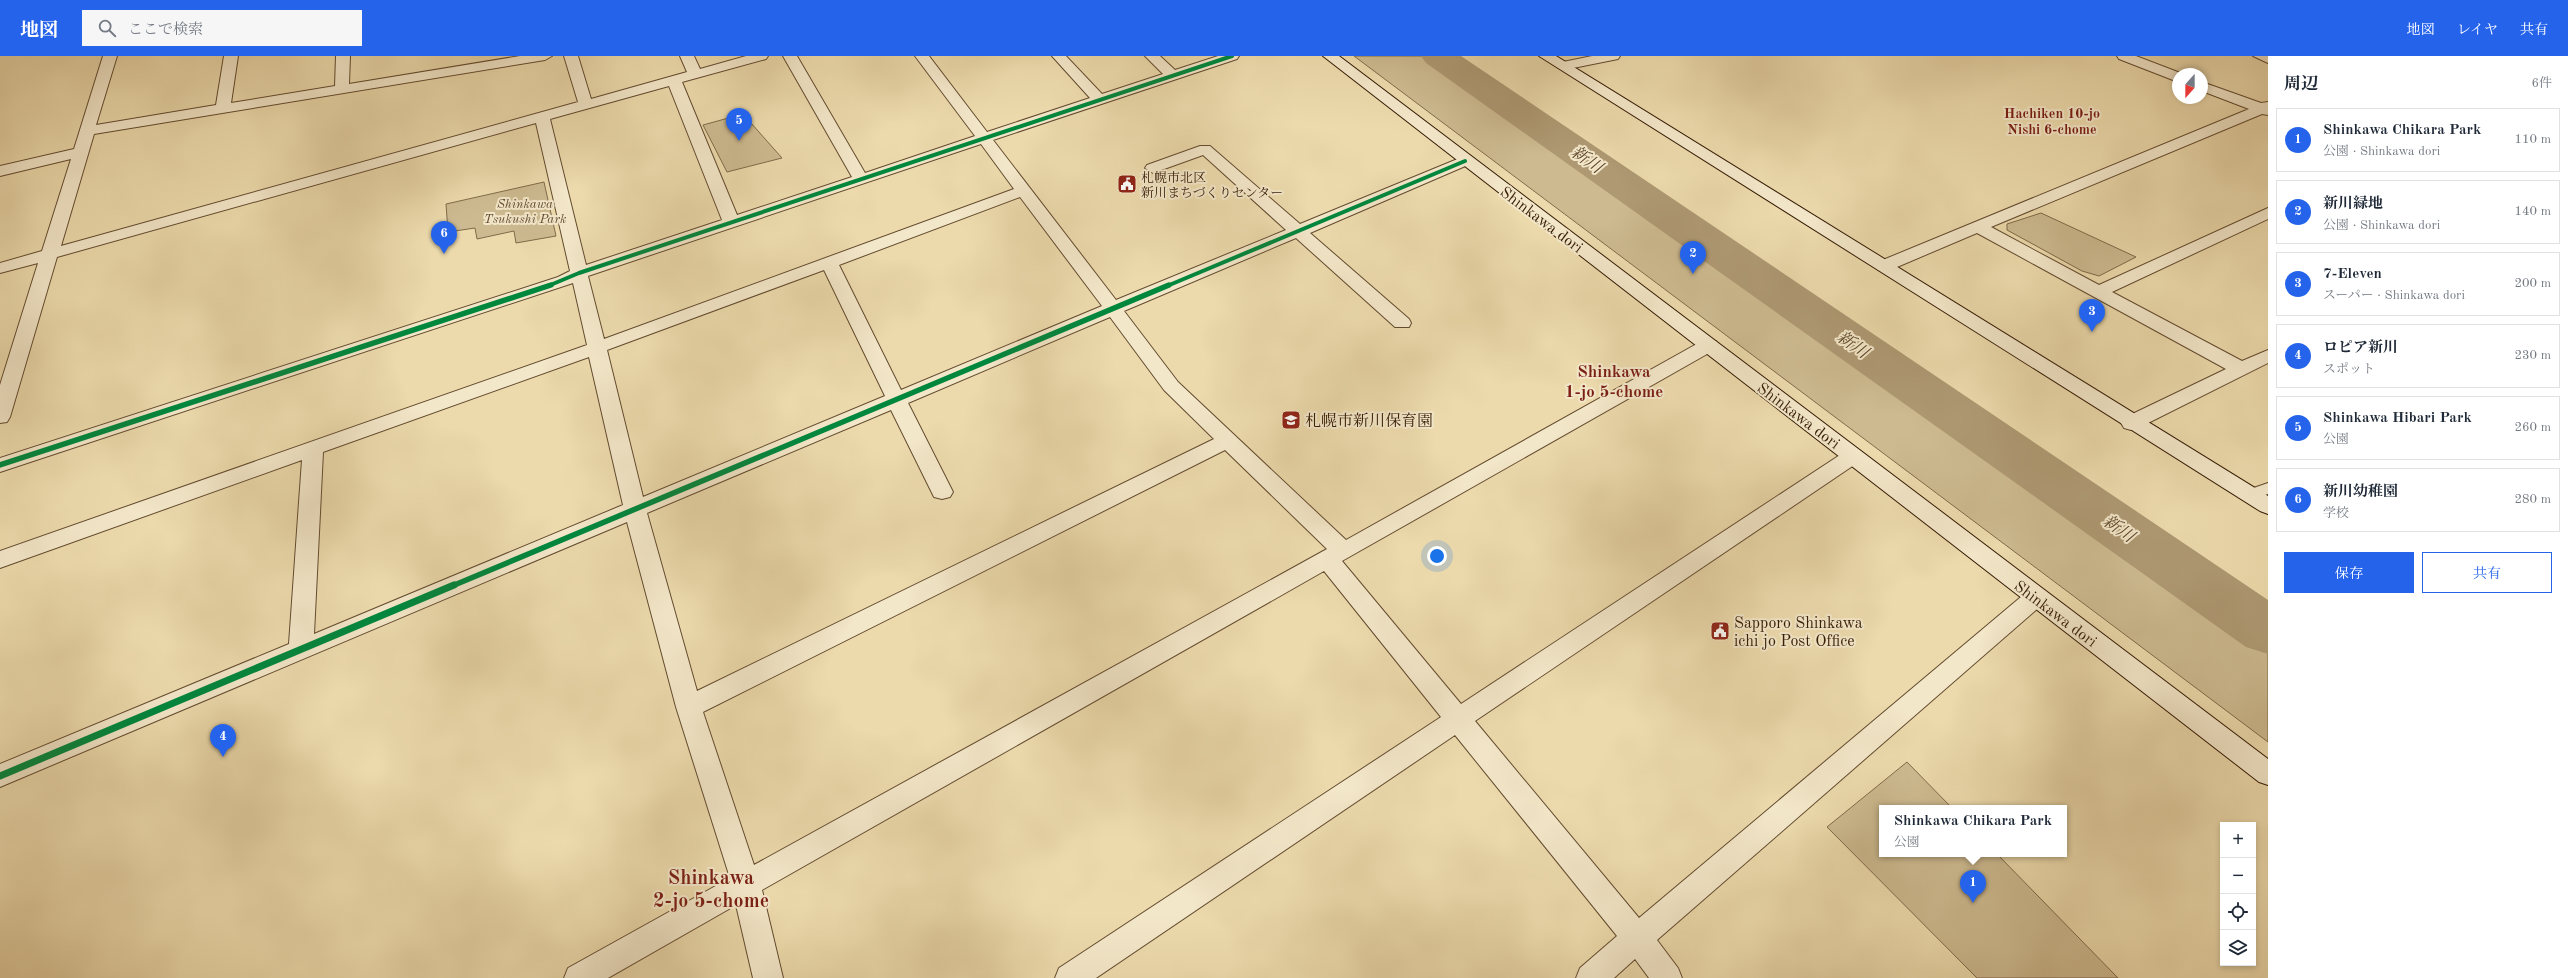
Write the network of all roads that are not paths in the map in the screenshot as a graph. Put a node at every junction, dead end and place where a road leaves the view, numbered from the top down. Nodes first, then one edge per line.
1 (110, 56) edge
2 (231, 56) edge
3 (343, 56) edge
4 (452, 56) edge
5 (545, 56) edge
6 (571, 56) edge
7 (687, 56) edge
8 (761, 56) edge
9 (790, 56) edge
10 (922, 56) edge
11 (1060, 56) edge
12 (1152, 56) edge
13 (1232, 56) edge
14 (1330, 56) edge
15 (1546, 56) edge
16 (1613, 56) edge
17 (2124, 56) edge
18 (2260, 56) edge
19 (2268, 59) edge
20 (1563, 66) junction
21 (454, 71) junction
22 (695, 74) junction
23 (2172, 75) edge
24 (1173, 76) junction
25 (674, 80) junction
26 (2208, 88) edge
27 (342, 90) junction
28 (1100, 101) junction
29 (586, 105) junction
30 (223, 108) junction
31 (2266, 108) edge
32 (542, 117) junction
33 (87, 132) junction
34 (983, 138) junction
35 (81, 152) junction
36 (1465, 161) junction
37 (1152, 168) dead end
38 (0, 172) edge
39 (861, 179) junction
40 (1022, 191) junction
41 (2268, 213) edge
42 (731, 222) junction
43 (1978, 227) junction
44 (1299, 230) junction
45 (49, 254) junction
46 (829, 263) junction
47 (1884, 266) junction
48 (0, 268) edge
49 (580, 273) junction
50 (2098, 292) junction
51 (1112, 308) junction
52 (1402, 323) dead end
53 (1708, 345) junction
54 (597, 347) junction
55 (2268, 356) edge
56 (2243, 370) junction
57 (896, 399) junction
58 (0, 417) edge
59 (2131, 423) junction
60 (1226, 441) junction
61 (313, 448) junction
62 (1853, 456) junction
63 (0, 465) edge
64 (2268, 488) edge
65 (942, 492) dead end
66 (2250, 495) junction
67 (2268, 506) edge
68 (635, 509) junction
69 (1335, 555) junction
70 (0, 560) edge
71 (2036, 597) junction
72 (301, 649) junction
73 (689, 707) junction
74 (1458, 720) junction
75 (2268, 774) edge
76 (0, 776) edge
77 (746, 884) junction
78 (1637, 938) junction
79 (579, 978) edge
80 (768, 978) edge
81 (1070, 978) edge
82 (1591, 978) edge
83 (1667, 978) edge

1 - 33 street
2 - 30 street
3 - 27 street
4 - 21 street
5 - 21 street
6 - 29 street
7 - 22 street
8 - 22 street
9 - 39 street
10 - 34 street
11 - 28 street
12 - 24 street
13 - 24 street
14 - 36 street, Shinkawa dori
15 - 20 street
16 - 20 street
17 - 23 street
18 - 19 street
20 - 47 street
21 - 27 street
22 - 25 street
24 - 28 street
25 - 29 street
25 - 42 street
26 - 31 street
27 - 30 street
28 - 34 street
29 - 32 street
30 - 33 street
31 - 43 street
32 - 45 street
32 - 49 street
33 - 35 street
34 - 39 street
34 - 40 street
35 - 38 street
35 - 45 street
36 - 44 street
36 - 53 street, Shinkawa dori
37 - 44 street
39 - 42 street
40 - 46 street
40 - 51 street
41 - 50 street
42 - 49 street
43 - 47 street
43 - 50 street
44 - 51 street
44 - 52 street
45 - 48 street
45 - 58 street
46 - 54 street
46 - 57 street
47 - 59 street
49 - 54 street
49 - 63 street
50 - 56 street
51 - 57 street
51 - 60 street
53 - 62 street, Shinkawa dori
53 - 69 street
54 - 61 street
54 - 68 street
55 - 56 street
56 - 59 street
57 - 65 street
57 - 68 street
59 - 66 street
60 - 69 street
60 - 73 street
61 - 70 street
61 - 72 street
62 - 71 street, Shinkawa dori
62 - 74 street
64 - 66 lane
66 - 67 street
68 - 72 street
68 - 73 street
69 - 74 street
69 - 77 street
71 - 75 street, Shinkawa dori
71 - 78 street
72 - 76 street
73 - 77 street
74 - 78 street
74 - 81 street
77 - 79 street
77 - 80 street
78 - 82 street
78 - 83 street

